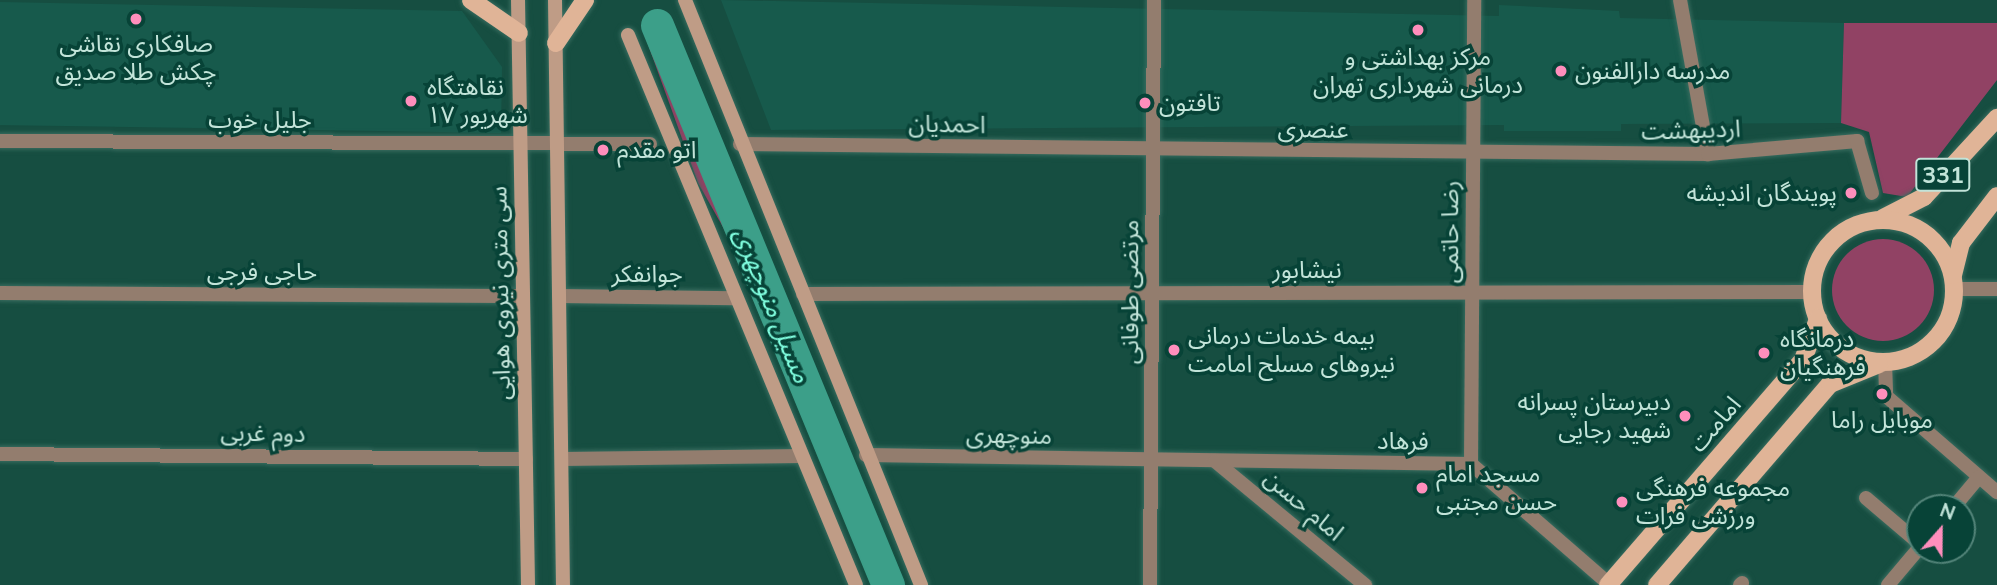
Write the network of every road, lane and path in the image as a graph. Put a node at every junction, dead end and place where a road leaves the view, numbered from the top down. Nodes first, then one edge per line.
1 (471, 0) edge
2 (518, 0) edge
3 (555, 0) edge
4 (585, 0) edge
5 (685, 0) edge
6 (1154, 0) edge
7 (1474, 0) edge
8 (1680, 0) edge
9 (519, 33) junction
10 (628, 35) dead end
11 (556, 43) junction
12 (1997, 118) edge
13 (0, 141) edge
14 (521, 144) junction
15 (557, 144) junction
16 (650, 144) dead end
17 (740, 144) junction
18 (1153, 150) junction
19 (1473, 154) junction
20 (1708, 154) junction
21 (1872, 193) dead end
22 (1997, 196) edge
23 (1880, 219) junction
24 (1954, 282) junction
25 (1997, 289) edge
26 (1812, 292) junction
27 (0, 293) edge
28 (1153, 293) junction
29 (1472, 293) junction
30 (803, 294) junction
31 (523, 296) junction
32 (559, 296) junction
33 (735, 298) junction
34 (1818, 319) junction
35 (1885, 362) junction
36 (0, 454) edge
37 (866, 455) junction
38 (802, 456) junction
39 (526, 459) junction
40 (562, 459) junction
41 (1151, 460) junction
42 (1215, 461) junction
43 (1471, 464) junction
44 (1979, 477) junction
45 (1997, 492) edge
46 (1965, 494) edge
47 (1866, 498) dead end
48 (1906, 534) edge
49 (1906, 563) edge
50 (528, 585) edge
51 (563, 585) edge
52 (856, 585) edge
53 (921, 585) edge
54 (1150, 585) edge
55 (1365, 585) edge
56 (1609, 585) edge
57 (1657, 585) edge
58 (1888, 585) edge

1 - 9 main road
2 - 9 main road, سی متری نیروی هوایی
3 - 11 main road
4 - 11 main road
5 - 17 main road
6 - 18 street, مرتضی طوفانی
7 - 19 street, رضا حاتمی
8 - 20 street
9 - 14 main road, سی متری نیروی هوایی
10 - 33 main road
11 - 15 main road
12 - 23 main road, 331
13 - 14 street, جلیل خوب
14 - 15 street, جلیل خوب
14 - 31 main road, سی متری نیروی هوایی
15 - 16 street, جلیل خوب
15 - 32 main road
17 - 18 street, احمدیان
17 - 30 main road
18 - 19 street, عنصری
18 - 28 street, مرتضی طوفانی
19 - 20 street, اردیبهشت
19 - 29 street, رضا حاتمی
20 - 21 street, اردیبهشت
22 - 24 main road, 331
23 - 24 main road
23 - 26 main road
24 - 25 street
24 - 35 main road
26 - 29 street, نیشابور
26 - 34 main road
27 - 31 street, حاجی فرجی
28 - 29 street, نیشابور
28 - 30 street, نیشابور
28 - 41 street, مرتضی طوفانی
29 - 43 street, رضا حاتمی
30 - 37 main road
31 - 39 main road, سی متری نیروی هوایی
32 - 33 street, جوانفکر
32 - 40 main road
33 - 38 main road
34 - 35 main road
34 - 56 main road, امامت
35 - 44 street
35 - 57 main road
36 - 39 street, دوم غربی
37 - 41 street, منوچهری
37 - 53 main road
38 - 40 street
38 - 52 main road
39 - 50 main road, سی متری نیروی هوایی
40 - 51 main road
41 - 42 street, فرهاد
41 - 54 street, مرتضی طوفانی
42 - 43 street, فرهاد
42 - 55 street, امام حسن
43 - 56 street
44 - 45 street
44 - 46 street
47 - 48 street
49 - 58 street

